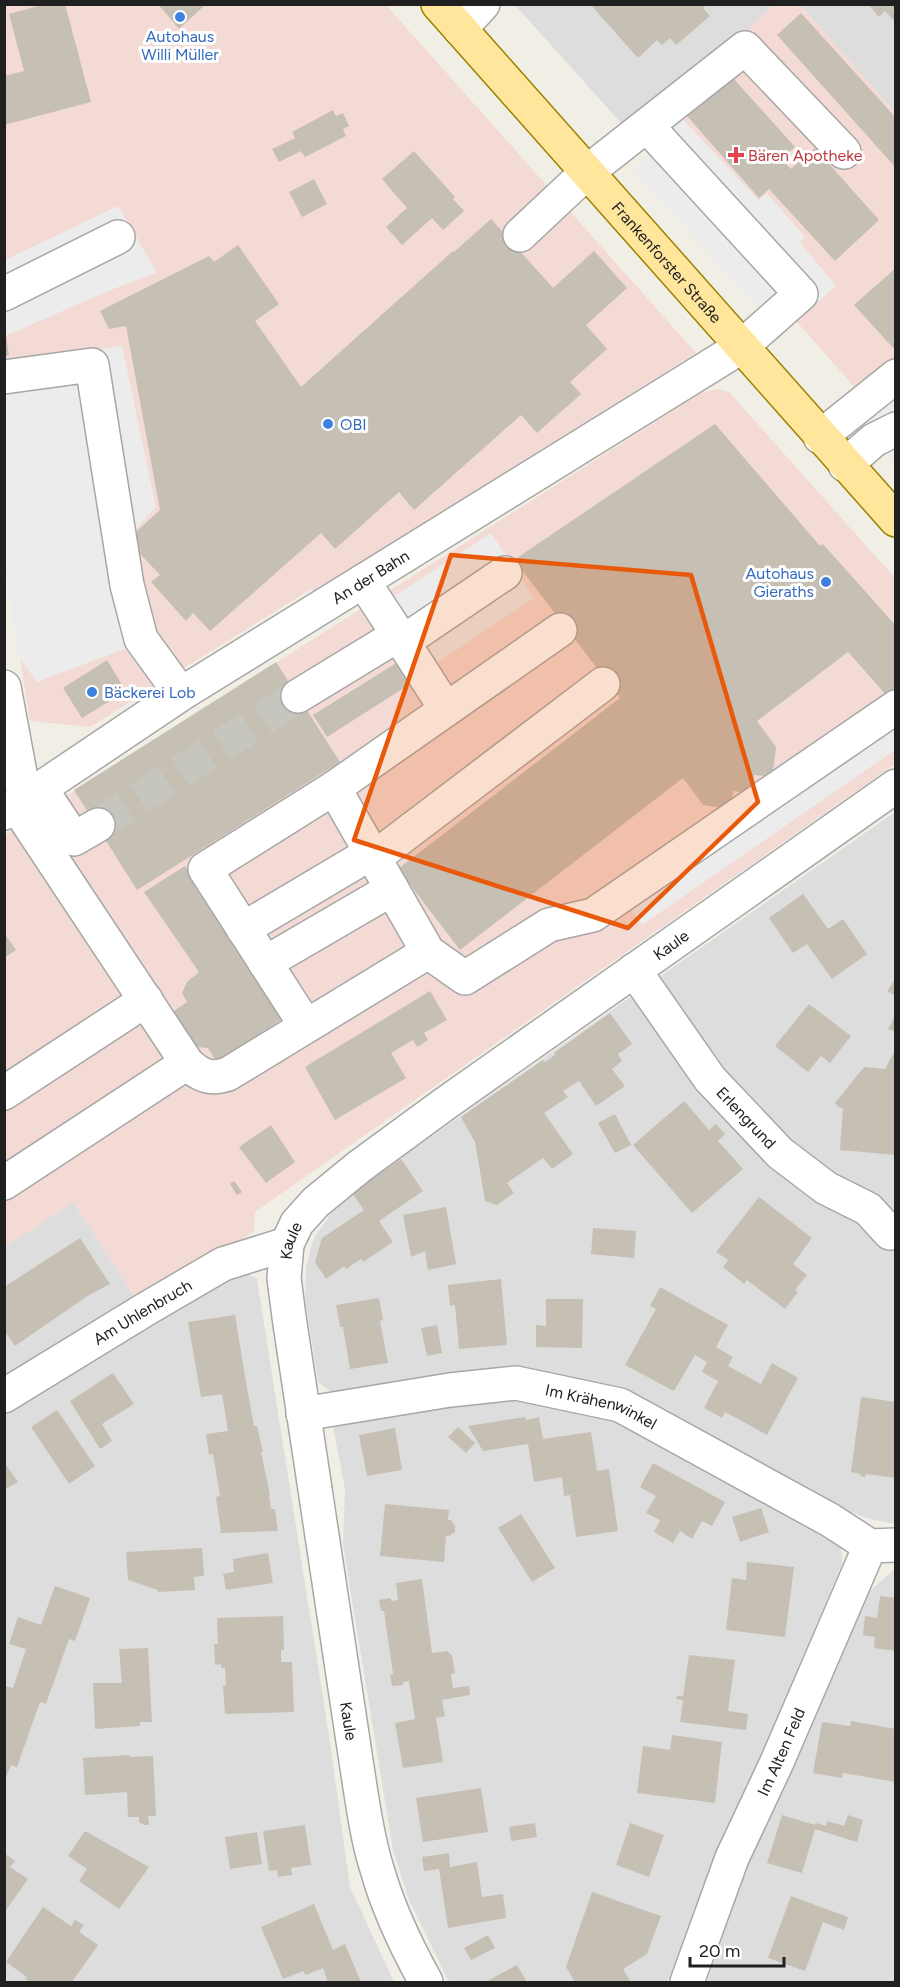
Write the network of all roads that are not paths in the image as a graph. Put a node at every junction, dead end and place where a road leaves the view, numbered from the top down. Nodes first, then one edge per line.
1 (438, 4) edge
2 (483, 4) edge
3 (460, 28) junction
4 (647, 126) junction
5 (844, 152) dead end
6 (586, 173) junction
7 (520, 235) dead end
8 (118, 237) dead end
9 (4, 294) edge
10 (741, 347) junction
11 (896, 376) edge
12 (4, 377) edge
13 (896, 429) edge
14 (820, 437) junction
15 (845, 465) junction
16 (896, 520) edge
17 (505, 573) dead end
18 (363, 581) junction
19 (560, 630) dead end
20 (401, 639) junction
21 (603, 684) dead end
22 (4, 687) edge
23 (181, 694) junction
24 (298, 696) tunnel mouth
25 (896, 707) edge
26 (446, 709) junction
27 (896, 786) edge
28 (334, 788) junction
29 (22, 802) edge
30 (98, 825) tunnel mouth
31 (372, 856) junction
32 (392, 889) junction
33 (243, 929) junction
34 (428, 952) junction
35 (265, 963) junction
36 (634, 970) junction
37 (146, 1000) junction
38 (306, 1026) junction
39 (187, 1063) junction
40 (4, 1093) edge
41 (4, 1183) edge
42 (890, 1233) dead end
43 (287, 1244) junction
44 (4, 1396) edge
45 (303, 1414) junction
46 (883, 1546) edge
47 (426, 1983) edge
48 (687, 1983) edge

1 - 3 main road, Frankenforster Straße
2 - 3 street
3 - 6 main road, Frankenforster Straße
4 - 5 street
4 - 6 street
4 - 10 street, An der Bahn
6 - 7 street
6 - 10 main road, Frankenforster Straße
8 - 9 street
10 - 14 main road, Frankenforster Straße
10 - 18 street, An der Bahn
11 - 14 street
12 - 23 street
13 - 15 street
14 - 15 main road, Frankenforster Straße
15 - 16 main road, Frankenforster Straße
17 - 20 street
18 - 20 street
18 - 23 street, An der Bahn
19 - 26 street
20 - 24 street
20 - 26 street
21 - 31 street
22 - 29 street
23 - 29 street, An der Bahn
25 - 34 street
26 - 28 street
27 - 36 street, Kaule
28 - 31 street
28 - 33 street
29 - 30 street
29 - 37 street
31 - 32 street
31 - 33 street
32 - 34 street
32 - 35 street
33 - 35 street
34 - 38 street
35 - 38 street
36 - 42 street, Erlengrund
36 - 43 street, Kaule
37 - 39 street
37 - 40 street
38 - 39 street
39 - 41 street
43 - 44 street, Am Uhlenbruch
43 - 45 street, Kaule
45 - 46 street, Im Krähenwinkel
45 - 47 street, Kaule
46 - 48 street, Im Alten Feld

